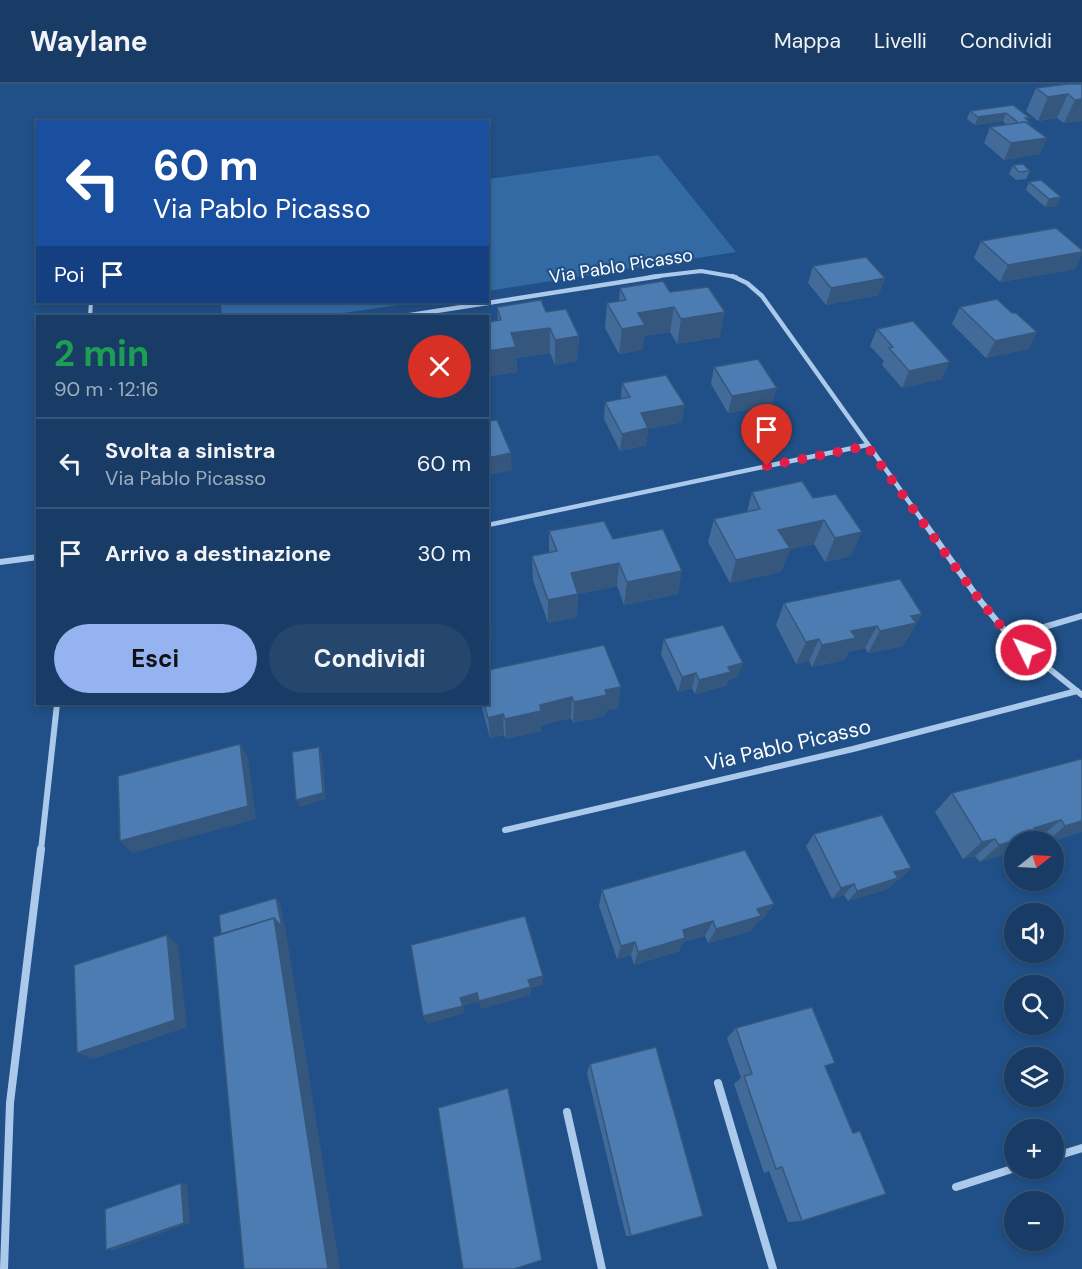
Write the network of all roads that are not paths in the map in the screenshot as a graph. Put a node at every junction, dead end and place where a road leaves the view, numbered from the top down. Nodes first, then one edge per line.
1 (487, 303) edge
2 (489, 303) edge
3 (410, 315) edge
4 (867, 446) junction
5 (489, 525) edge
6 (36, 557) edge
7 (0, 562) edge
8 (1082, 616) edge
9 (1010, 637) junction
10 (1080, 693) edge
11 (57, 705) edge
12 (505, 830) dead end
13 (717, 1083) dead end
14 (567, 1112) dead end
15 (1082, 1148) edge
16 (1064, 1154) edge
17 (1004, 1171) edge
18 (956, 1186) dead end
19 (4, 1269) edge
20 (602, 1269) edge
21 (773, 1269) edge

1 - 3 street, Via Pablo Picasso
2 - 4 street, Via Pablo Picasso
4 - 5 street
4 - 9 street, Via Pablo Picasso
6 - 7 street
8 - 9 street
9 - 10 street, Via Pablo Picasso
10 - 12 street, Via Pablo Picasso
11 - 19 street
13 - 21 street
14 - 20 street
15 - 16 street
17 - 18 street

